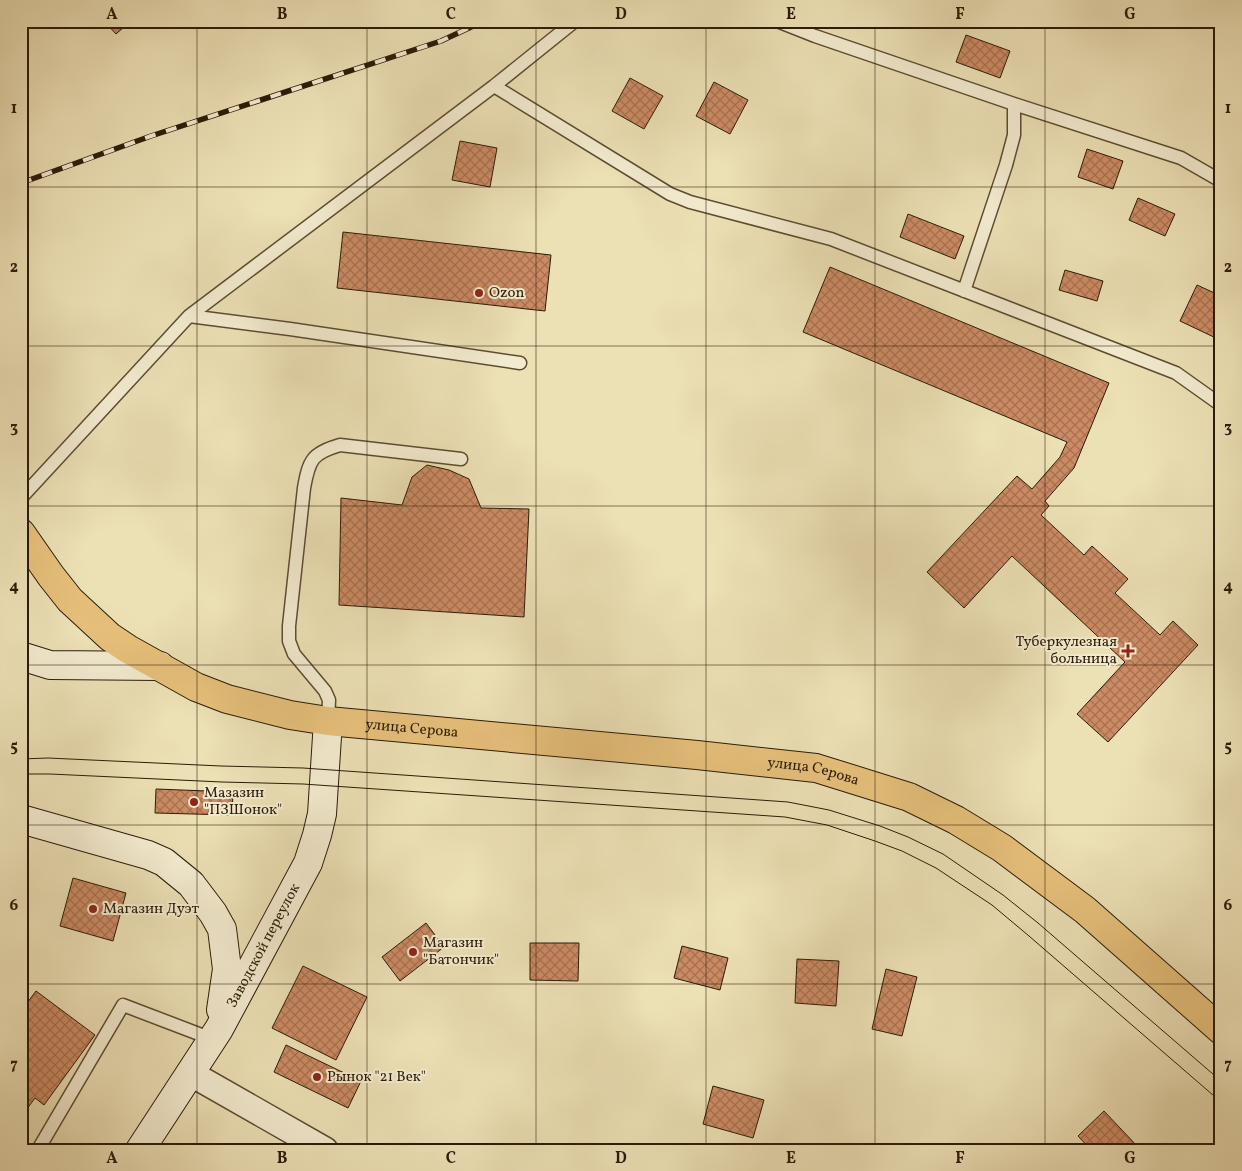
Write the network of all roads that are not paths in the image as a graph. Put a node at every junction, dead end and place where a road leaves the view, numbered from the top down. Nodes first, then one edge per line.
1 (575, 21) edge
2 (778, 21) edge
3 (494, 86) junction
4 (1014, 104) junction
5 (1221, 181) edge
6 (964, 291) junction
7 (189, 316) junction
8 (520, 363) dead end
9 (1221, 405) edge
10 (461, 459) dead end
11 (21, 498) edge
12 (21, 533) edge
13 (21, 656) edge
14 (160, 666) junction
15 (328, 721) junction
16 (21, 818) edge
17 (1221, 1030) edge
18 (215, 1034) junction
19 (190, 1073) junction
20 (40, 1150) edge
21 (140, 1150) edge
22 (325, 1150) edge

1 - 3 lane
2 - 4 lane
3 - 6 lane
3 - 7 lane
4 - 5 lane
4 - 6 lane
6 - 9 lane
7 - 8 lane
7 - 11 lane
10 - 15 lane
12 - 14 main road, улица Серова
13 - 14 main road
14 - 15 main road, улица Серова
15 - 17 main road, улица Серова
15 - 18 main road, Заводской переулок
16 - 18 main road
18 - 19 main road, Заводской переулок
18 - 20 lane
19 - 21 main road, Заводской переулок
19 - 22 street

